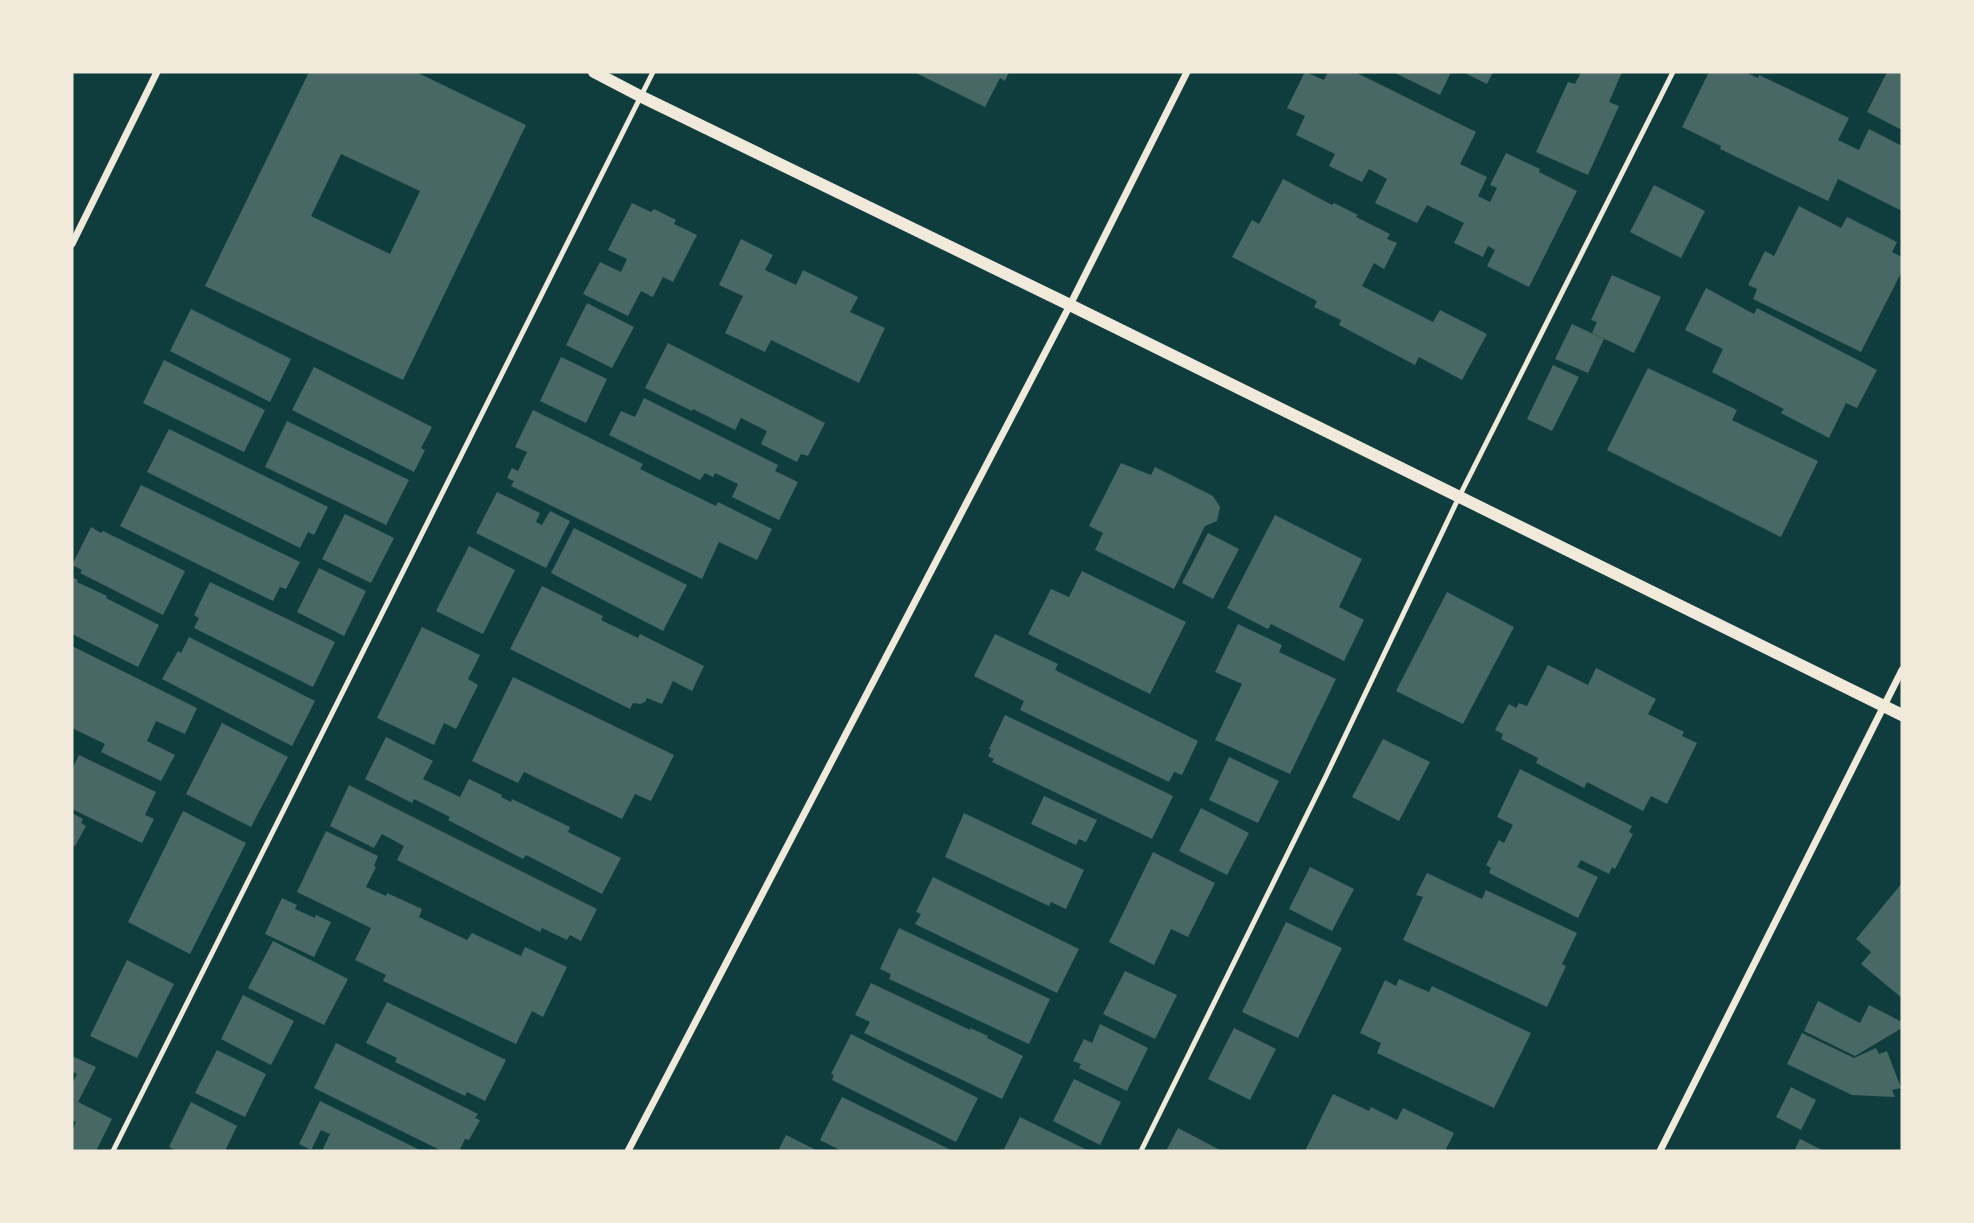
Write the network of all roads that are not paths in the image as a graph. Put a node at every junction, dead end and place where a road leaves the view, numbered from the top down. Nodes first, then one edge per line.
1 (157, 72) edge
2 (594, 72) edge
3 (653, 72) edge
4 (1186, 72) edge
5 (1673, 72) edge
6 (640, 96) junction
7 (72, 244) edge
8 (1070, 305) junction
9 (1459, 497) junction
10 (1902, 670) edge
11 (1884, 707) junction
12 (1902, 715) edge
13 (113, 1151) edge
14 (628, 1151) edge
15 (1141, 1151) edge
16 (1660, 1151) edge

1 - 7 street
2 - 6 street
3 - 6 lane
4 - 8 street
5 - 9 lane
6 - 8 street
6 - 13 lane
8 - 9 street
8 - 14 street
9 - 11 street
9 - 15 lane
10 - 11 street
11 - 12 street
11 - 16 street

